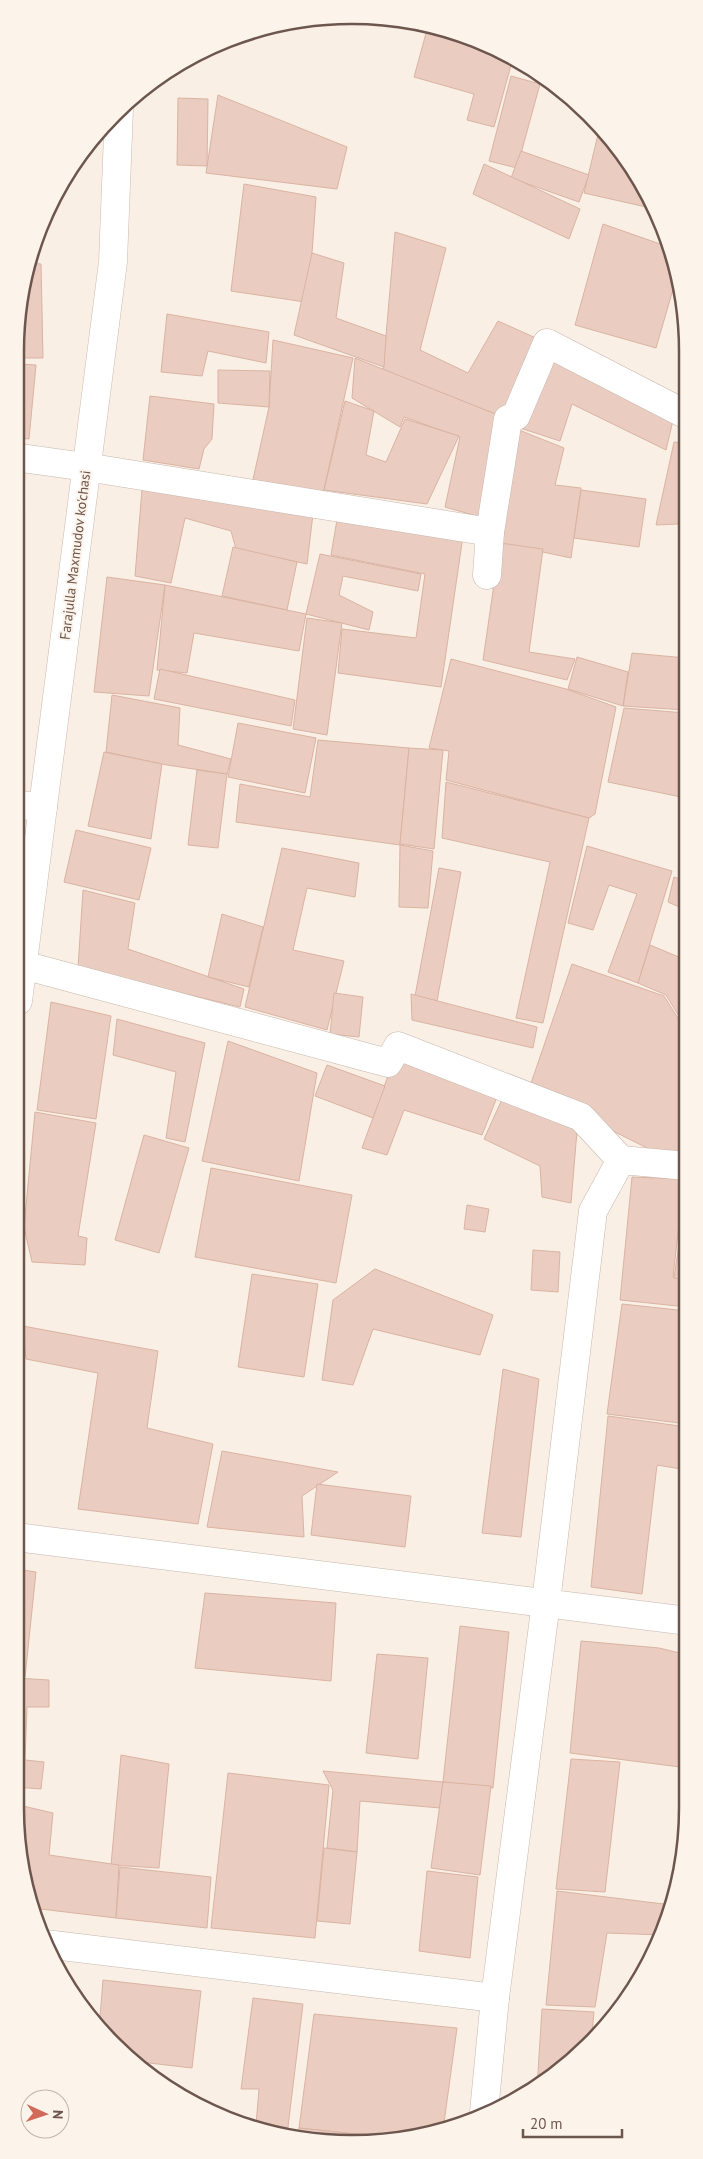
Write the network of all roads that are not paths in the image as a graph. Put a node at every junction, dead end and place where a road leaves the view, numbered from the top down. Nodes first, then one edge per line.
1 (118, 122) edge
2 (679, 411) edge
3 (24, 458) edge
4 (86, 467) junction
5 (490, 532) junction
6 (487, 576) dead end
7 (31, 806) edge
8 (24, 945) edge
9 (24, 965) edge
10 (621, 1160) junction
11 (679, 1165) edge
12 (24, 1538) edge
13 (546, 1602) junction
14 (679, 1620) edge
15 (55, 1945) edge
16 (495, 1998) junction
17 (485, 2106) edge

1 - 4 street, Farajulla Maxmudov ko'chasi
2 - 5 street
3 - 4 street
4 - 5 street
4 - 7 street, Farajulla Maxmudov ko'chasi
5 - 6 street
7 - 8 street, Farajulla Maxmudov ko'chasi
9 - 10 street
10 - 11 street
10 - 13 street
12 - 13 street
13 - 14 street
13 - 16 street
15 - 16 street
16 - 17 street

